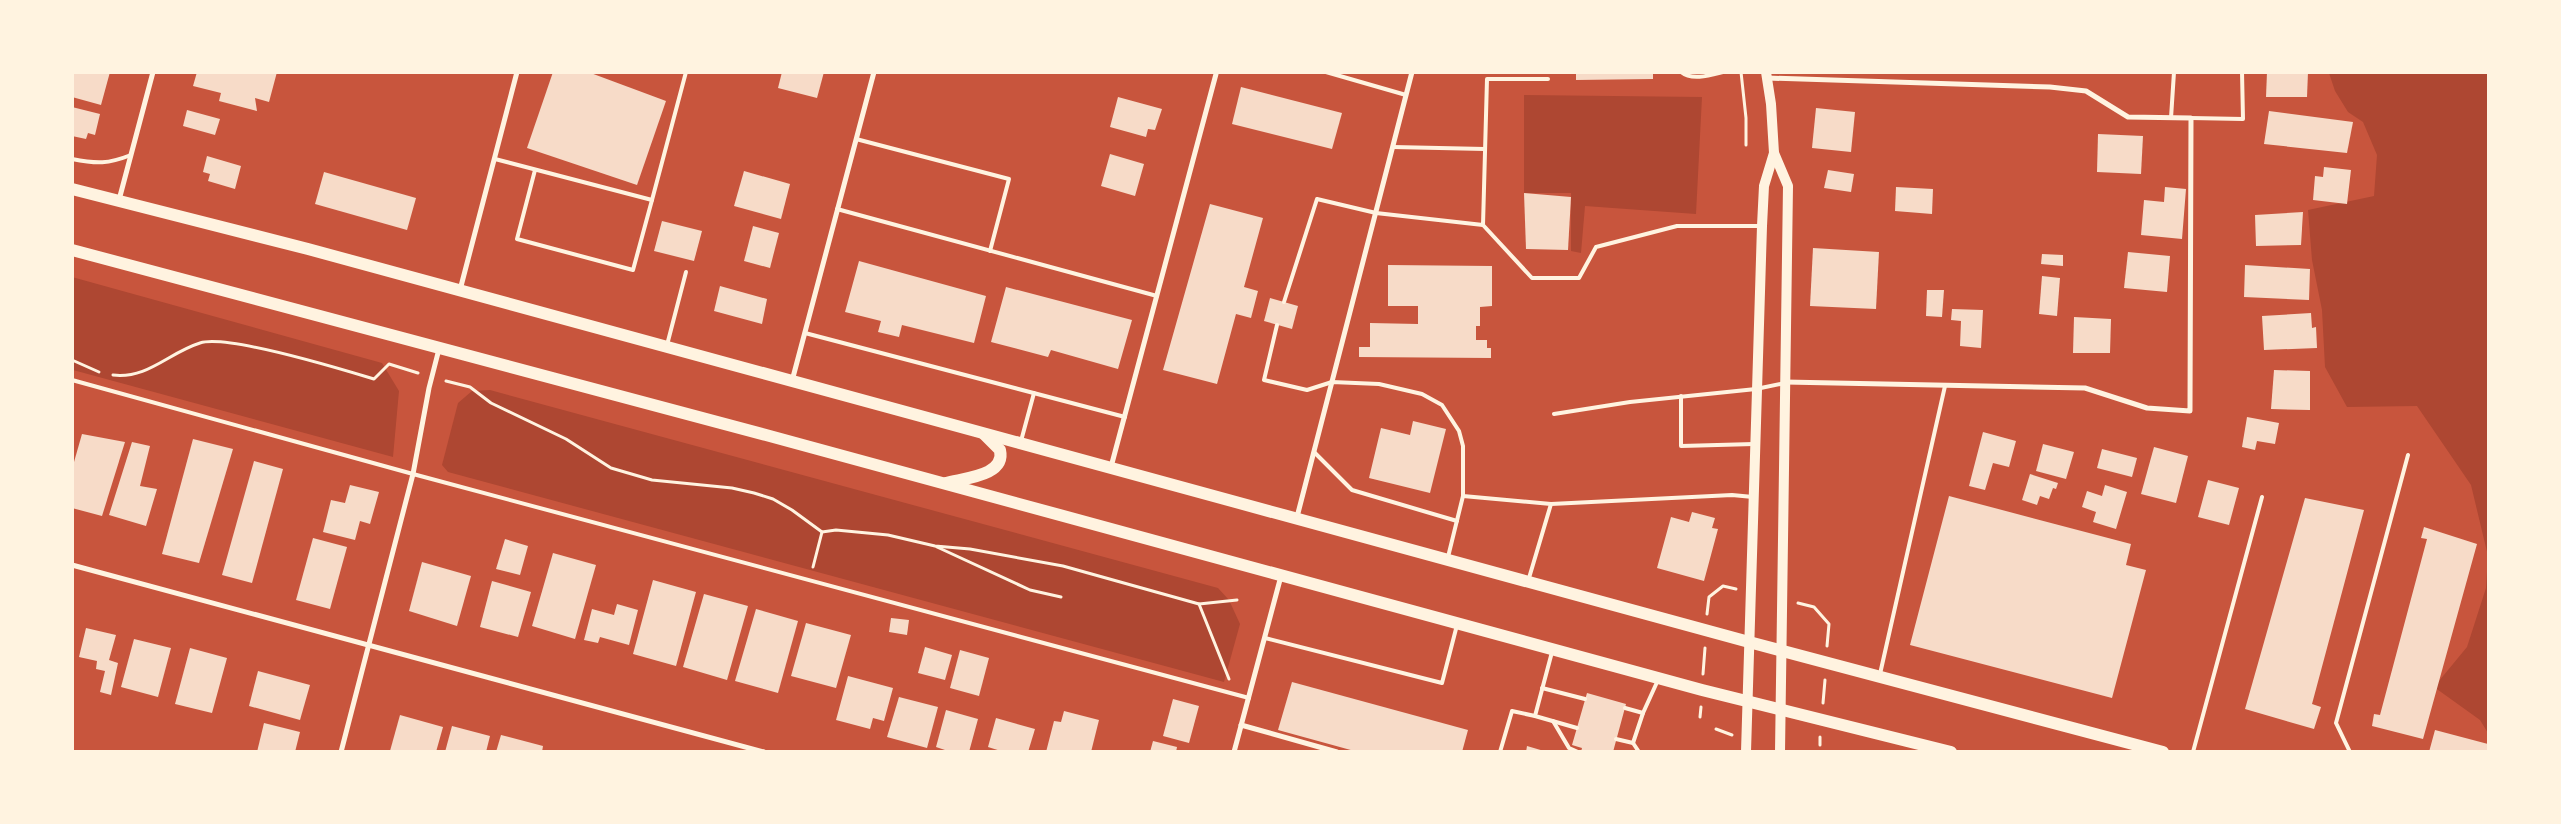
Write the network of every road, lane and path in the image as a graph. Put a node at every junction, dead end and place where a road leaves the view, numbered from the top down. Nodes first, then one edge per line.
1 (153, 72) edge
2 (518, 72) edge
3 (686, 72) edge
4 (874, 72) edge
5 (1326, 72) edge
6 (1412, 72) edge
7 (1681, 72) edge
8 (1724, 72) edge
9 (1741, 72) edge
10 (2174, 72) edge
11 (2242, 72) edge
12 (1215, 73) edge
13 (1767, 75) edge
14 (1548, 79) dead end
15 (1406, 95) junction
16 (2172, 118) junction
17 (2191, 118) junction
18 (856, 139) junction
19 (1746, 145) dead end
20 (1393, 147) junction
21 (1485, 149) junction
22 (1774, 154) junction
23 (131, 155) junction
24 (72, 159) edge
25 (495, 159) junction
26 (535, 170) junction
27 (72, 189) edge
28 (652, 200) junction
29 (118, 202) junction
30 (838, 209) junction
31 (1376, 214) junction
32 (1483, 225) junction
33 (1762, 226) junction
34 (72, 250) edge
35 (990, 251) junction
36 (686, 272) dead end
37 (460, 291) junction
38 (1157, 296) junction
39 (1284, 302) dead end
40 (1278, 325) dead end
41 (805, 333) junction
42 (666, 347) junction
43 (440, 349) junction
44 (72, 360) edge
45 (389, 364) dead end
46 (72, 380) edge
47 (792, 381) junction
48 (1332, 382) junction
49 (1786, 382) junction
50 (1945, 386) junction
51 (470, 387) dead end
52 (1756, 389) junction
53 (1034, 393) junction
54 (1681, 396) junction
55 (1554, 414) dead end
56 (1124, 417) junction
57 (982, 432) junction
58 (1020, 443) junction
59 (1754, 444) junction
60 (1314, 452) junction
61 (2408, 455) dead end
62 (1111, 468) junction
63 (413, 474) junction
64 (944, 483) junction
65 (1463, 496) junction
66 (1753, 497) junction
67 (2262, 497) dead end
68 (1551, 504) junction
69 (1297, 519) junction
70 (1457, 521) junction
71 (822, 532) junction
72 (935, 546) junction
73 (1448, 560) junction
74 (72, 565) edge
75 (1282, 575) junction
76 (810, 579) junction
77 (1527, 582) junction
78 (1061, 597) dead end
79 (1237, 600) dead end
80 (1199, 604) junction
81 (1458, 624) junction
82 (1265, 638) junction
83 (1749, 642) junction
84 (368, 644) junction
85 (1553, 650) junction
86 (1781, 650) junction
87 (1880, 676) junction
88 (1659, 679) junction
89 (1542, 688) junction
90 (1235, 693) junction
91 (1249, 698) junction
92 (1585, 699) dead end
93 (1748, 702) junction
94 (1624, 708) dead end
95 (1781, 710) junction
96 (1643, 713) junction
97 (1535, 716) junction
98 (1553, 721) junction
99 (1242, 725) junction
100 (1577, 728) dead end
101 (1616, 739) dead end
102 (1633, 743) junction
103 (341, 752) edge
104 (764, 752) edge
105 (1234, 752) edge
106 (1337, 752) edge
107 (1500, 752) edge
108 (1578, 752) edge
109 (1639, 752) edge
110 (1746, 752) edge
111 (1780, 752) edge
112 (1951, 752) edge
113 (2163, 752) edge
114 (2193, 752) edge
115 (2350, 752) edge

1 - 23 street
2 - 25 street
3 - 28 lane
4 - 18 street
5 - 15 lane
6 - 15 street
7 - 8 lane
9 - 19 path
10 - 16 lane
11 - 17 lane
12 - 38 street
13 - 16 street
13 - 22 main road
14 - 21 lane
15 - 20 street
16 - 17 street
17 - 50 street
18 - 30 street
18 - 35 lane
20 - 21 lane
20 - 31 street
21 - 32 lane
22 - 33 main road
22 - 49 main road
23 - 24 lane
23 - 29 street
25 - 26 lane
25 - 37 street
26 - 28 lane
26 - 28 lane
27 - 29 main road
29 - 37 main road
30 - 35 lane
30 - 41 street
31 - 32 lane
31 - 39 lane
31 - 48 street
32 - 33 lane
33 - 52 main road
34 - 43 main road
35 - 38 lane
36 - 42 lane
37 - 42 main road
38 - 56 street
40 - 48 lane
41 - 47 street
41 - 53 lane
42 - 47 main road
43 - 63 street
43 - 64 main road
44 - 45 path
46 - 63 lane
47 - 57 main road
48 - 60 street
48 - 65 lane
49 - 50 street
49 - 52 lane
49 - 86 main road
50 - 87 lane
51 - 71 path
52 - 54 lane
52 - 59 main road
53 - 56 lane
53 - 58 lane
54 - 55 lane
54 - 59 lane
56 - 62 street
57 - 58 main road
57 - 64 main road
58 - 62 main road
59 - 66 main road
60 - 69 street
60 - 70 lane
61 - 115 lane
62 - 69 main road
63 - 76 lane
63 - 84 street
64 - 75 main road
65 - 68 lane
65 - 70 lane
66 - 68 lane
66 - 83 main road
67 - 114 lane
68 - 77 lane
69 - 73 main road
70 - 73 lane
71 - 72 path
71 - 76 path
72 - 78 path
72 - 80 path
73 - 77 main road
74 - 84 street
75 - 81 main road
75 - 82 street
76 - 90 lane
77 - 83 main road
79 - 80 path
80 - 90 path
81 - 82 lane
81 - 85 main road
82 - 91 street
83 - 86 main road
83 - 93 main road
84 - 103 street
84 - 104 street
85 - 88 main road
85 - 89 lane
86 - 87 main road
86 - 95 main road
87 - 113 main road
88 - 93 main road
88 - 96 lane
89 - 92 lane
89 - 97 lane
90 - 91 lane
91 - 99 street
93 - 95 main road
93 - 110 main road
94 - 96 lane
95 - 111 main road
95 - 112 main road
96 - 102 lane
97 - 98 lane
97 - 107 lane
98 - 100 lane
98 - 108 lane
99 - 105 street
99 - 106 street
101 - 102 lane
102 - 109 lane

